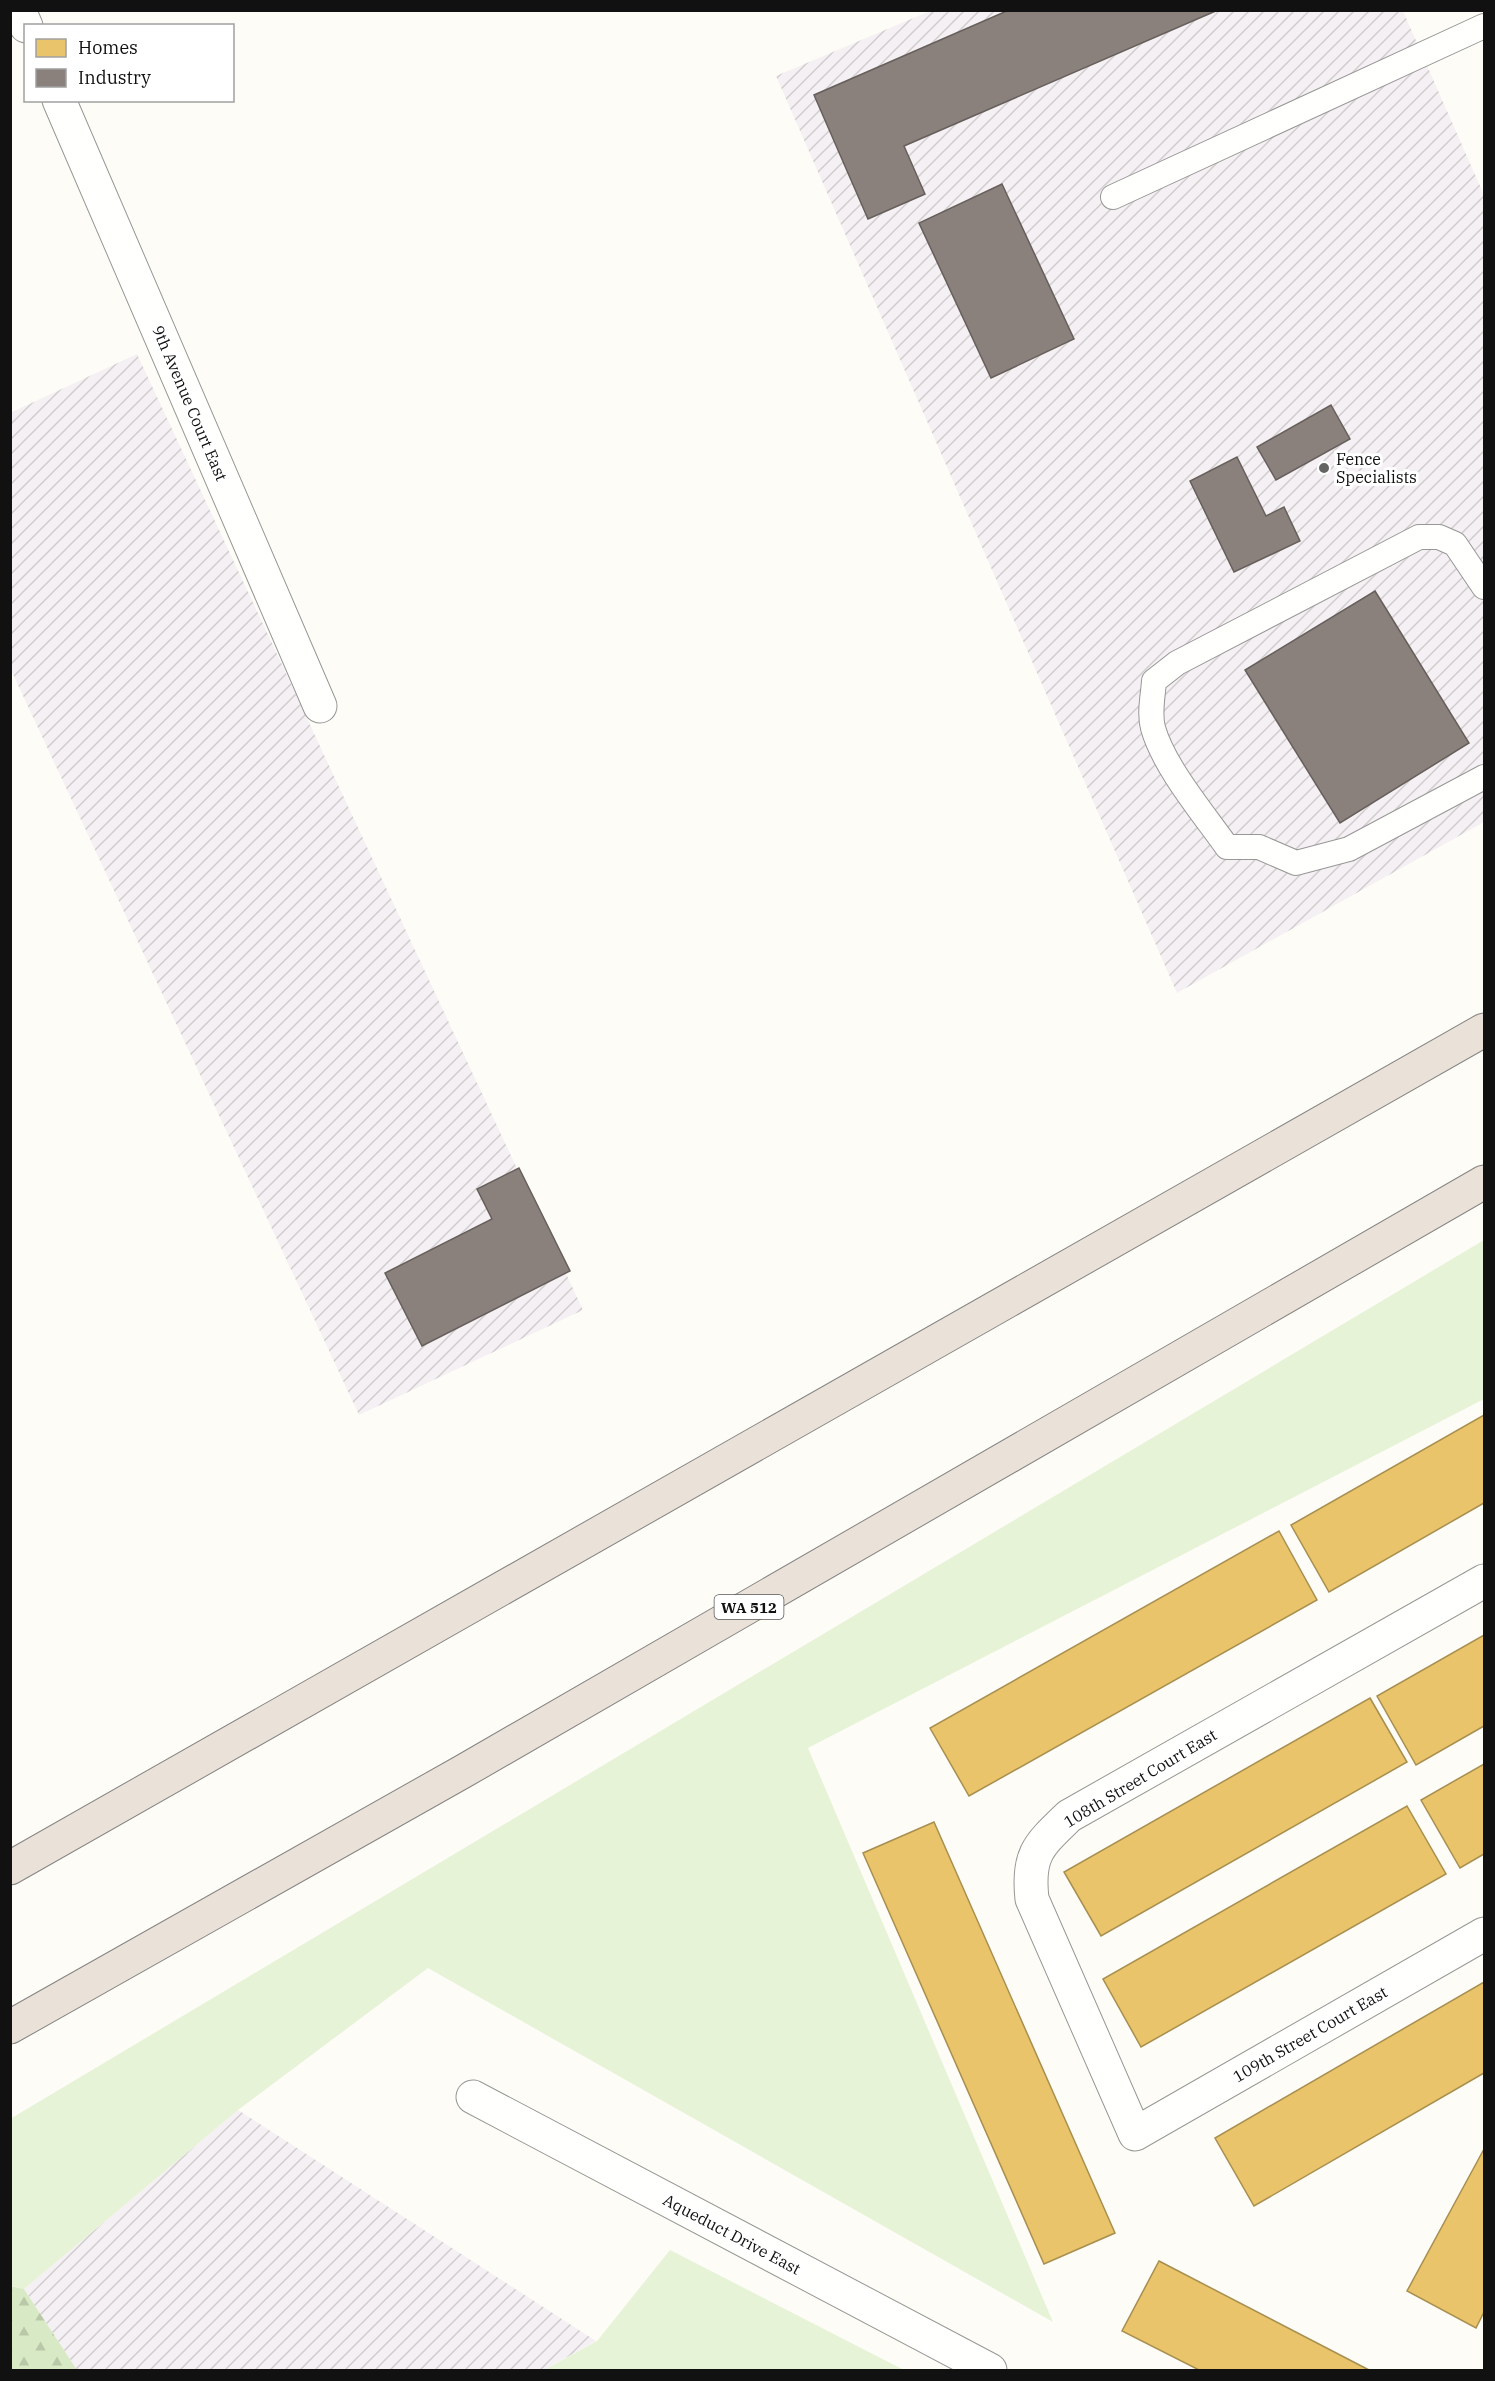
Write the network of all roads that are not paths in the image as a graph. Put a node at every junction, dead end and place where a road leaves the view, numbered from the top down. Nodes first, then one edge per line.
1 (19, 10) edge
2 (25, 24) edge
3 (1485, 26) edge
4 (60, 102) edge
5 (1113, 197) dead end
6 (1483, 581) edge
7 (320, 706) dead end
8 (1485, 777) edge
9 (1485, 1030) edge
10 (1485, 1182) edge
11 (1485, 1581) edge
12 (10, 1868) edge
13 (1485, 1934) edge
14 (10, 2027) edge
15 (473, 2097) dead end
16 (1135, 2134) joint
17 (990, 2370) edge

1 - 2 street
3 - 5 lane
4 - 7 street, 9th Avenue Court East
6 - 8 lane
9 - 12 highway
10 - 14 highway, WA 512
11 - 16 street, 108th Street Court East
13 - 16 street, 109th Street Court East
15 - 17 street, Aqueduct Drive East

